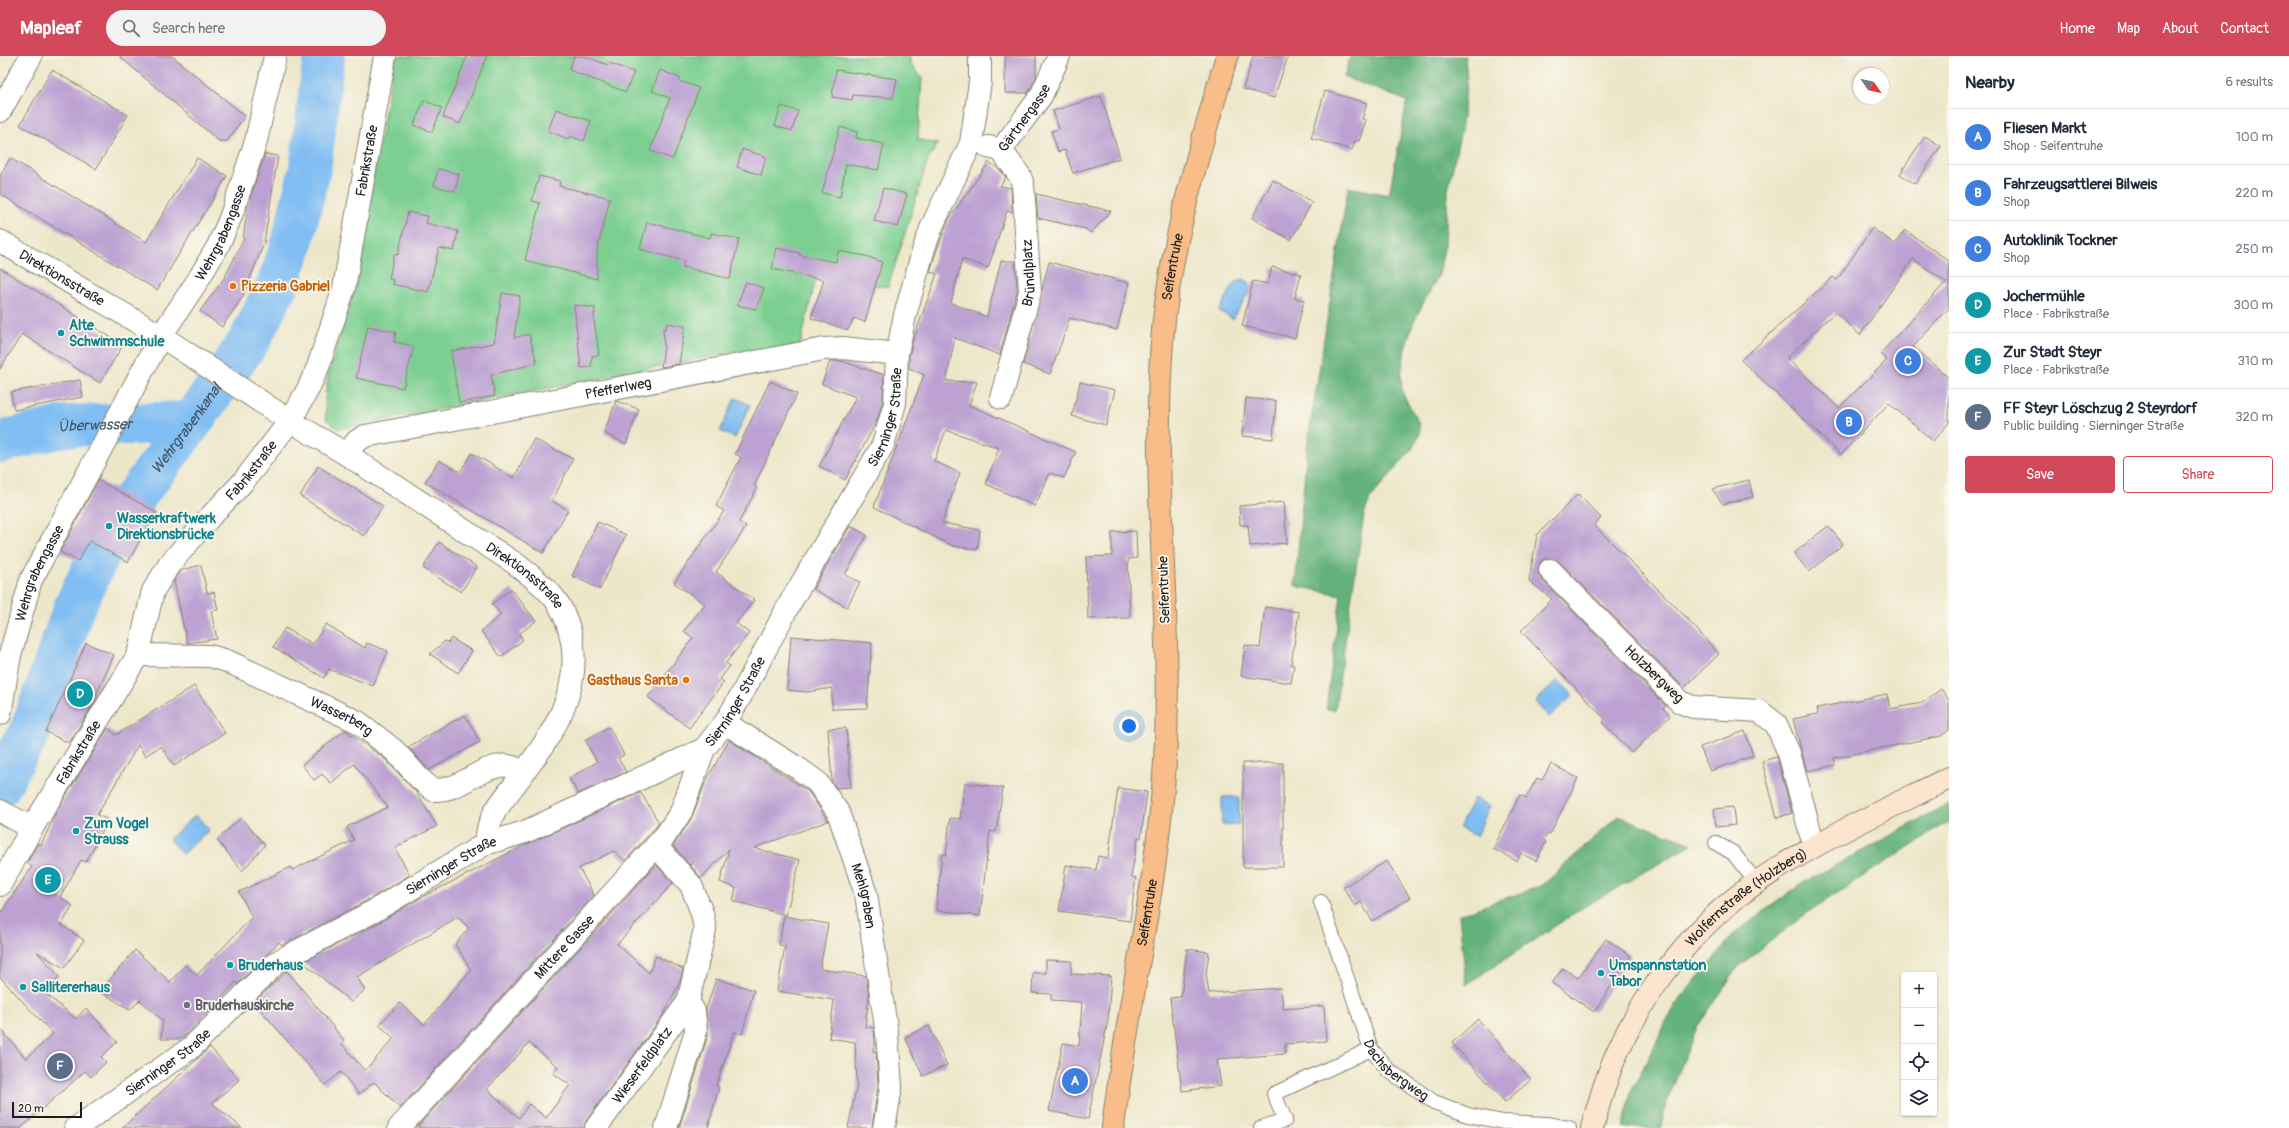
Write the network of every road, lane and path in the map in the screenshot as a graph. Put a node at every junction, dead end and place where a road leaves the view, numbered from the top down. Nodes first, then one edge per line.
1 (31, 56) edge
2 (275, 56) edge
3 (385, 56) edge
4 (980, 56) edge
5 (1059, 56) edge
6 (1227, 56) edge
7 (0, 111) edge
8 (971, 143) junction
9 (1001, 150) junction
10 (0, 241) edge
11 (161, 336) junction
12 (897, 354) junction
13 (1001, 398) dead end
14 (290, 421) junction
15 (346, 454) junction
16 (1550, 570) dead end
17 (138, 655) junction
18 (0, 714) edge
19 (725, 723) junction
20 (704, 750) junction
21 (523, 772) junction
22 (1949, 778) edge
23 (16, 819) edge
24 (661, 842) junction
25 (1716, 843) dead end
26 (485, 844) junction
27 (1814, 846) junction
28 (1757, 883) junction
29 (0, 885) edge
30 (1321, 902) dead end
31 (688, 1002) junction
32 (1371, 1049) junction
33 (76, 1128) edge
34 (399, 1128) edge
35 (596, 1128) edge
36 (666, 1128) edge
37 (884, 1128) edge
38 (1113, 1128) edge
39 (1261, 1128) edge
40 (1569, 1128) edge
41 (1592, 1128) edge

1 - 7 street
2 - 11 street, Wehrgrabengasse
3 - 14 street, Fabrikstraße
4 - 8 street, Sierninger Straße
5 - 9 street, Gärtnergasse
6 - 38 main road, Seifentruhe
8 - 9 street, Gärtnergasse
8 - 12 street, Sierninger Straße
9 - 13 street, Bründlplatz
10 - 11 street, Direktionsstraße
11 - 14 street, Direktionsstraße
11 - 18 street, Wehrgrabengasse
12 - 15 street, Pfefferlweg
12 - 19 street, Sierninger Straße
14 - 15 street, Direktionsstraße
14 - 17 street, Fabrikstraße
15 - 21 street, Direktionsstraße
16 - 27 street, Holzbergweg
17 - 21 street, Wasserberg
17 - 23 street, Fabrikstraße
19 - 20 street, Sierninger Straße
19 - 37 street, Mehlgraben
20 - 24 street, Mittere Gasse
20 - 26 street, Sierninger Straße
21 - 26 street, Direktionsstraße
22 - 27 main road, Wolfernstraße (Holzberg)
23 - 29 street, Fabrikstraße
24 - 31 street, Wieserfeldplatz
24 - 34 street, Mittere Gasse
25 - 28 lane
26 - 33 street, Sierninger Straße
27 - 28 main road, Wolfernstraße (Holzberg)
28 - 41 main road, Wolfernstraße (Holzberg)
30 - 32 lane, Dachsbergweg
31 - 35 street, Wieserfeldplatz
31 - 36 street, Wieserfeldplatz
32 - 39 lane
32 - 40 lane, Dachsbergweg

